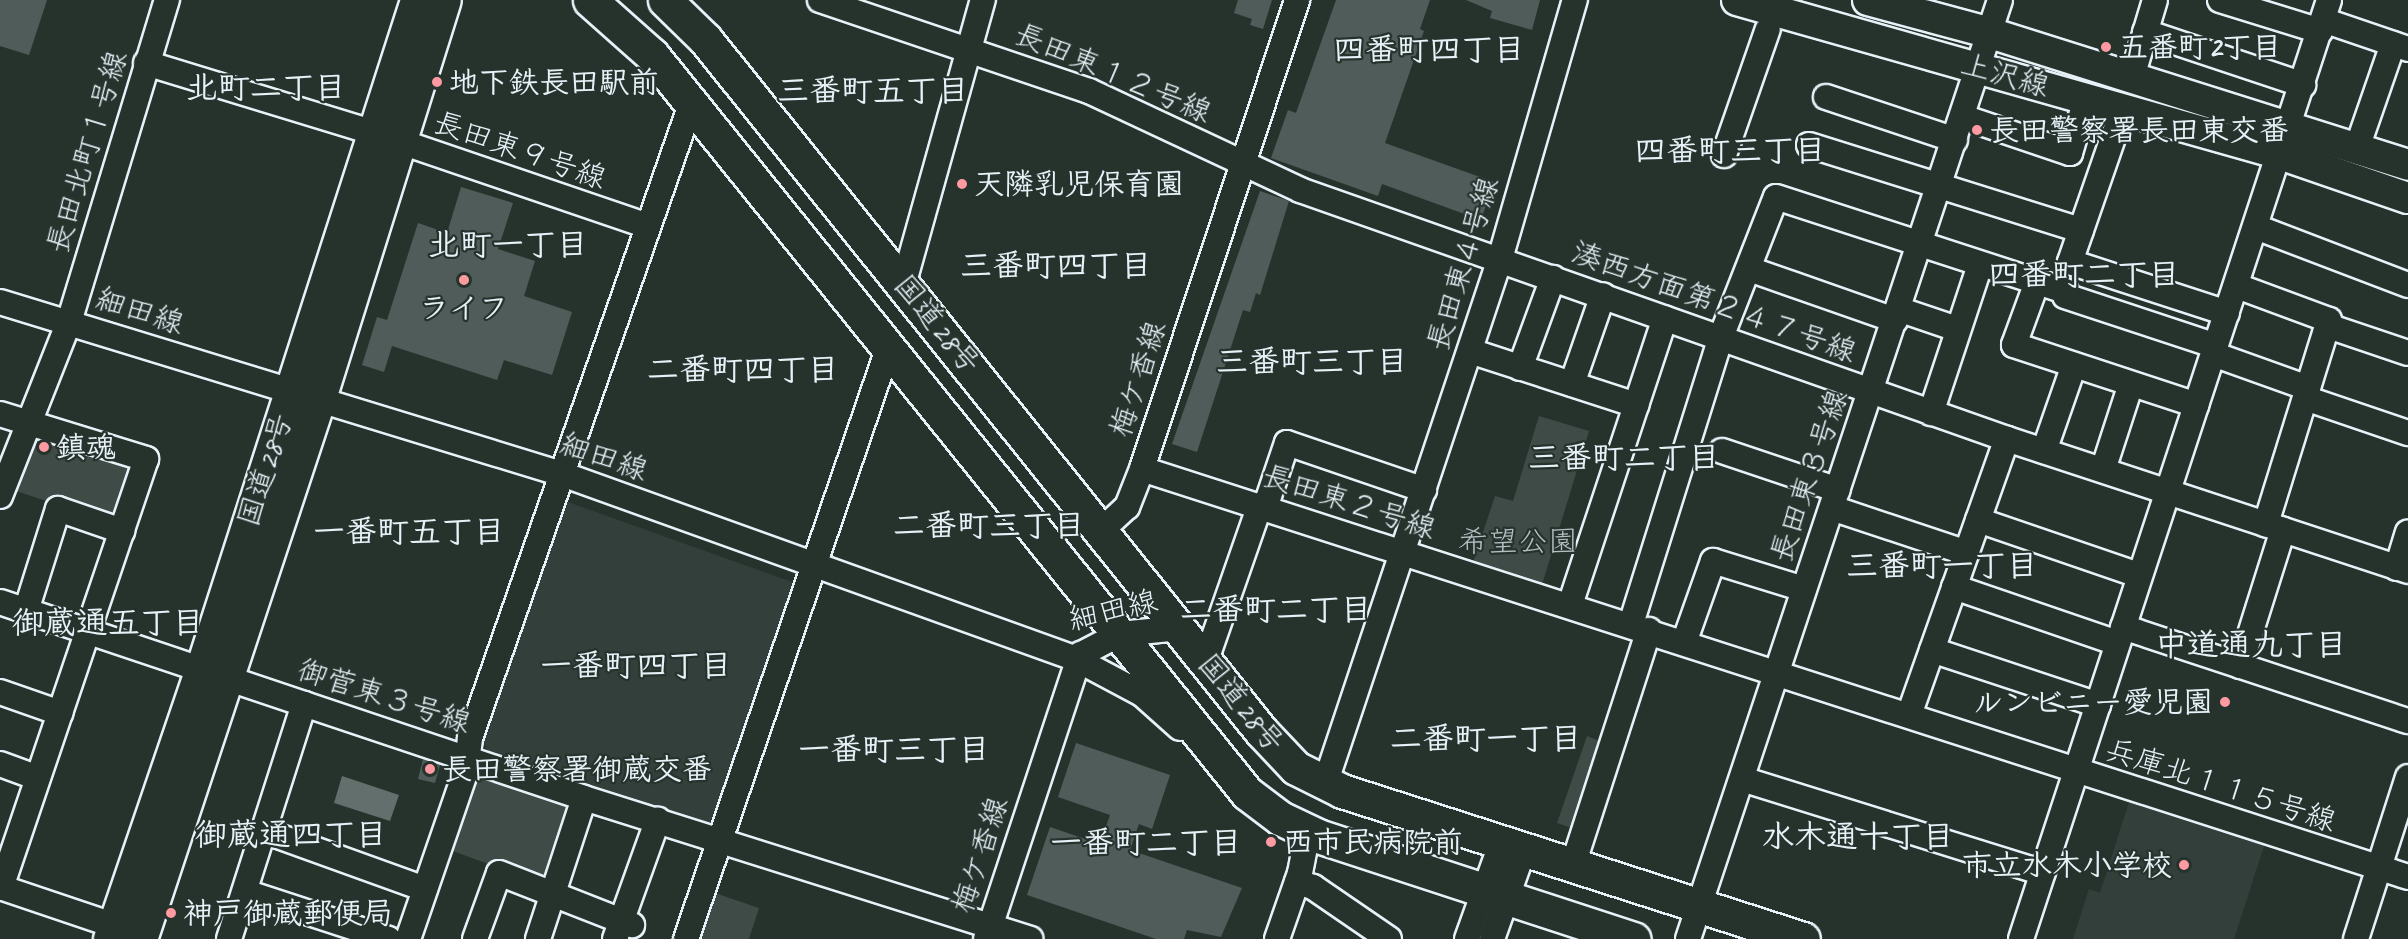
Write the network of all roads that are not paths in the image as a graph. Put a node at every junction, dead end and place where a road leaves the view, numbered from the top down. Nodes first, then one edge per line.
1 (167, 0) edge
2 (417, 0) edge
3 (444, 0) edge
4 (590, 0) edge
5 (819, 0) edge
6 (983, 0) edge
7 (1297, 0) edge
8 (1575, 0) edge
9 (1737, 0) edge
10 (1868, 0) edge
11 (2001, 0) edge
12 (2220, 0) edge
13 (2148, 2) edge
14 (678, 4) edge
15 (2324, 17) edge
16 (1768, 29) dead end
17 (2145, 32) junction
18 (1990, 33) junction
19 (2401, 46) edge
20 (969, 50) junction
21 (146, 63) junction
22 (1979, 67) junction
23 (2132, 77) junction
24 (2303, 85) junction
25 (1826, 97) dead end
26 (2086, 99) junction
27 (691, 104) junction
28 (2123, 109) junction
29 (1963, 117) junction
30 (2290, 126) junction
31 (387, 138) junction
32 (1955, 140) junction
33 (1809, 145) dead end
34 (2357, 148) junction
35 (2280, 154) junction
36 (1724, 155) dead end
37 (1243, 164) junction
38 (2408, 165) edge
39 (1940, 185) junction
40 (2408, 198) edge
41 (646, 225) junction
42 (2256, 227) junction
43 (2081, 230) junction
44 (1920, 246) junction
45 (1500, 259) junction
46 (2075, 264) junction
47 (1980, 265) junction
48 (1749, 269) junction
49 (1553, 278) junction
50 (903, 282) junction
51 (2037, 282) junction
52 (2408, 285) edge
53 (2237, 286) junction
54 (1603, 295) junction
55 (2064, 296) junction
56 (0, 302) edge
57 (2227, 313) junction
58 (1897, 315) junction
59 (1665, 318) junction
60 (69, 322) junction
61 (2328, 326) junction
62 (1957, 329) junction
63 (1721, 338) junction
64 (889, 346) junction
65 (2214, 350) junction
66 (1470, 351) junction
67 (2408, 353) edge
68 (2074, 365) junction
69 (1520, 368) junction
70 (1572, 384) junction
71 (2131, 384) junction
72 (1871, 391) junction
73 (2307, 393) junction
74 (304, 395) junction
75 (1636, 405) junction
76 (2196, 405) junction
77 (1930, 413) junction
78 (0, 414) edge
79 (29, 423) junction
80 (2408, 432) edge
81 (2007, 439) junction
82 (1722, 451) dead end
83 (2044, 451) junction
84 (1142, 468) junction
85 (2103, 470) junction
86 (562, 474) junction
87 (2, 483) edge
88 (1424, 490) junction
89 (2167, 491) junction
90 (1835, 499) junction
91 (1264, 506) junction
92 (1978, 520) junction
93 (2275, 527) junction
94 (1103, 529) junction
95 (122, 531) junction
96 (2408, 533) edge
97 (1966, 553) junction
98 (1405, 555) junction
99 (814, 564) junction
100 (2403, 569) edge
101 (2139, 575) junction
102 (1954, 587) junction
103 (1804, 589) junction
104 (0, 602) edge
105 (1570, 605) junction
106 (26, 610) junction
107 (1640, 627) junction
108 (1180, 628) junction
109 (89, 631) junction
110 (1120, 634) junction
111 (2120, 635) junction
112 (1685, 640) junction
113 (1932, 650) junction
114 (1077, 657) junction
115 (1206, 660) junction
116 (2240, 666) junction
117 (214, 673) junction
118 (1775, 673) junction
119 (0, 692) edge
120 (304, 704) junction
121 (2098, 705) junction
122 (60, 713) junction
123 (1909, 715) junction
124 (2408, 721) edge
125 (467, 756) junction
126 (1220, 763) junction
127 (0, 764) edge
128 (2077, 772) junction
129 (2408, 777) edge
130 (38, 778) junction
131 (1742, 779) junction
132 (1325, 784) junction
133 (584, 798) junction
134 (658, 819) junction
135 (264, 831) junction
136 (1308, 832) junction
137 (720, 838) junction
138 (1513, 846) junction
139 (1573, 865) junction
140 (2378, 868) junction
141 (2043, 873) junction
142 (2408, 877) edge
143 (1297, 882) junction
144 (1, 887) edge
145 (425, 889) junction
146 (245, 892) junction
147 (553, 893) junction
148 (1496, 895) junction
149 (1699, 906) junction
150 (623, 927) edge
151 (988, 933) edge
152 (132, 935) edge
153 (229, 939) edge
154 (388, 939) edge
155 (408, 939) edge
156 (475, 939) edge
157 (538, 939) edge
158 (686, 939) edge
159 (1030, 939) edge
160 (1277, 939) edge
161 (1389, 939) edge
162 (1467, 939) edge
163 (1492, 939) edge
164 (1634, 939) edge
165 (1688, 939) edge
166 (1803, 939) edge
167 (2020, 939) edge
168 (2356, 939) edge

1 - 21 street, 長田北町１号線
2 - 31 highway, 国道28号
3 - 31 highway, 国道28号
4 - 27 highway, 国道28号
5 - 20 street, 長田東１２号線
6 - 20 street
7 - 37 street, 梅ケ香線
8 - 45 street, 長田東４号線
9 - 22 main road, 上沢線
10 - 18 main road, 上沢線
11 - 18 street, 長田東３号線
12 - 15 street
13 - 17 street
14 - 50 highway, 国道28号
15 - 19 street
15 - 24 street
16 - 36 street
17 - 23 street
17 - 24 street
18 - 22 street, 長田東３号線
18 - 23 main road, 上沢線
19 - 34 street
20 - 37 street, 長田東１２号線
20 - 50 street
21 - 31 street, 長田東９号線
21 - 60 street, 長田北町１号線
22 - 26 main road, 上沢線
22 - 29 street, 長田東３号線
23 - 30 main road, 上沢線
24 - 30 street
25 - 32 street
26 - 28 main road, 上沢線
26 - 29 street
27 - 41 street
27 - 64 highway, 国道28号
28 - 35 main road, 上沢線
28 - 43 street
29 - 32 street, 長田東３号線
30 - 34 main road, 上沢線
30 - 35 street
31 - 41 street, 長田東９号線
31 - 74 highway, 国道28号
32 - 39 street, 長田東３号線
33 - 39 street
34 - 38 main road, 上沢線
35 - 40 main road, 上沢線
35 - 42 street
37 - 45 street, 湊西方面第２４７号線
37 - 84 street, 梅ケ香線
39 - 43 street
39 - 44 street, 長田東３号線
41 - 86 street
42 - 52 street
42 - 53 street
43 - 46 street
44 - 47 street
44 - 48 street
44 - 58 street, 長田東３号線
45 - 49 street, 湊西方面第２４７号線
45 - 66 street, 長田東４号線
46 - 55 street
46 - 57 street
47 - 51 street
47 - 62 street
48 - 58 street
48 - 63 street
49 - 54 street, 湊西方面第２４７号線
49 - 69 street
50 - 94 highway, 国道28号
51 - 55 street
51 - 68 street
53 - 57 street
53 - 61 street
54 - 59 street, 湊西方面第２４７号線
54 - 70 street
55 - 65 street
56 - 60 street, 細田線
57 - 65 street
58 - 62 street
58 - 72 street, 長田東３号線
59 - 63 street, 湊西方面第２４７号線
59 - 75 street
60 - 74 street, 細田線
60 - 79 street, 長田北町１号線
61 - 67 street
61 - 73 street
62 - 77 street
63 - 72 street, 湊西方面第２４７号線
63 - 107 street
64 - 99 street
64 - 110 highway, 国道28号
65 - 73 street
65 - 76 street
66 - 69 street
66 - 88 street, 長田東４号線
68 - 71 street
68 - 83 street
69 - 70 street
70 - 75 street
71 - 76 street
71 - 85 street
72 - 77 street, 湊西方面第２４７号線
72 - 90 street, 長田東３号線
73 - 80 street
73 - 93 street
74 - 86 street, 細田線
74 - 117 highway, 国道28号
75 - 105 street
76 - 89 street
77 - 81 street, 湊西方面第２４７号線
78 - 79 street
79 - 87 street, 長田北町１号線
79 - 95 street
81 - 83 street, 湊西方面第２４７号線
81 - 92 street
82 - 90 street
83 - 85 street, 湊西方面第２４７号線
84 - 91 street, 長田東２号線
84 - 94 street, 梅ケ香線
85 - 89 street, 湊西方面第２４７号線
86 - 99 street, 細田線
86 - 125 street
88 - 91 street
88 - 98 street, 長田東４号線
89 - 93 street, 湊西方面第２４７号線
89 - 101 street
90 - 97 street
90 - 103 street, 長田東３号線
91 - 98 street, 長田東２号線
91 - 115 street
92 - 97 street
92 - 101 street
93 - 100 street, 湊西方面第２４７号線
93 - 116 street
94 - 108 highway, 国道28号
95 - 106 street
95 - 109 street
96 - 100 street
97 - 102 street
98 - 105 street, 長田東２号線
98 - 132 street, 長田東４号線
99 - 114 street, 細田線
99 - 137 street
101 - 111 street
102 - 111 street
102 - 113 street
103 - 112 street
103 - 118 street, 長田東３号線
104 - 106 street, 御菅東３号線
105 - 107 street, 長田東２号線
106 - 109 street, 御菅東３号線
107 - 112 street, 長田東２号線
107 - 139 street
108 - 110 street, 細田線
108 - 115 highway, 国道28号
109 - 117 street, 御菅東３号線
109 - 122 street
110 - 114 street, 細田線
110 - 126 highway, 国道28号
111 - 116 street
111 - 121 street
112 - 118 street, 長田東２号線
113 - 121 street
113 - 123 street
114 - 126 street
114 - 151 street, 梅ケ香線
115 - 132 highway, 国道28号
116 - 124 street
117 - 120 street, 御菅東３号線
117 - 152 highway, 国道28号
118 - 123 street, 兵庫北１１５号線
118 - 131 street, 長田東３号線
119 - 122 street
120 - 125 street, 御菅東３号線
120 - 135 street
121 - 128 street
122 - 130 street
123 - 128 street, 兵庫北１１５号線
125 - 133 street, 御菅東３号線
125 - 145 street
126 - 136 highway, 国道28号
127 - 130 street
128 - 140 street, 兵庫北１１５号線
128 - 141 street
129 - 140 street
130 - 144 street
131 - 141 street
131 - 149 street, 長田東３号線
132 - 138 highway, 国道28号
133 - 134 street, 御菅東３号線
133 - 147 street
134 - 137 street, 御菅東３号線
134 - 150 street
135 - 145 street
135 - 146 street
136 - 143 street
136 - 148 highway, 国道28号
137 - 151 street, 御菅東３号線
137 - 158 street
138 - 139 highway, 国道28号
138 - 148 street
139 - 149 highway, 国道28号
140 - 142 street, 兵庫北１１５号線
140 - 168 street
141 - 167 street
143 - 160 street
143 - 161 street
144 - 152 street
145 - 155 street
146 - 153 street
146 - 154 street
147 - 150 street
147 - 156 street
147 - 157 street
148 - 162 street
148 - 163 street
148 - 164 highway, 国道28号
149 - 165 street, 長田東３号線
149 - 166 highway, 国道28号
151 - 159 street, 御菅東３号線

